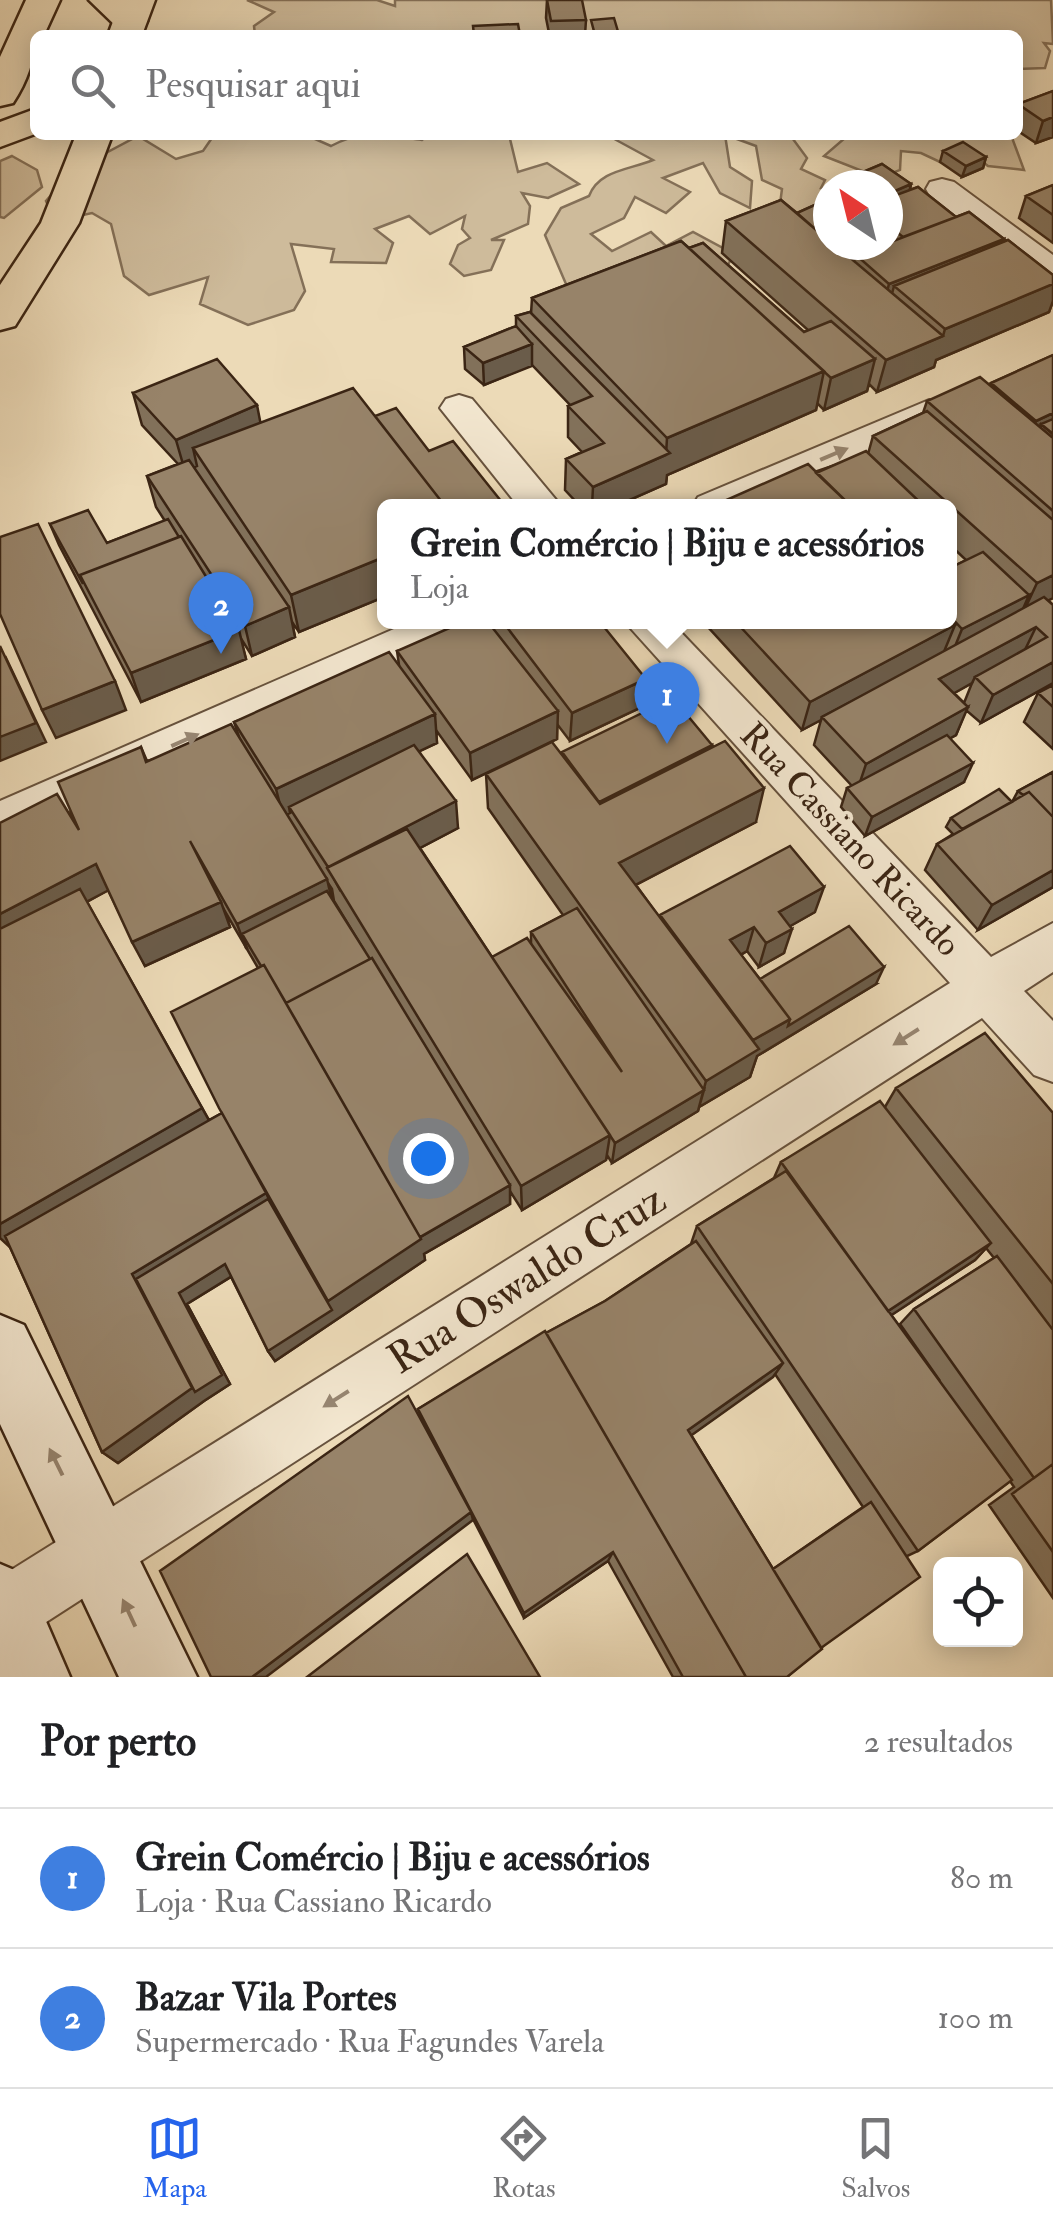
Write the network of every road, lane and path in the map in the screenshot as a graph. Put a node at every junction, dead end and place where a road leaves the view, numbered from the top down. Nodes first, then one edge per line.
1 (18, 0) edge
2 (43, 0) edge
3 (0, 39) edge
4 (0, 95) edge
5 (30, 122) edge
6 (0, 136) edge
7 (92, 140) edge
8 (942, 189) dead end
9 (1053, 272) edge
10 (0, 317) edge
11 (963, 398) edge
12 (459, 408) dead end
13 (536, 499) edge
14 (728, 499) edge
15 (434, 629) edge
16 (653, 629) edge
17 (0, 822) edge
18 (1053, 946) edge
19 (988, 985) junction
20 (1053, 1058) edge
21 (0, 1349) edge
22 (98, 1549) junction
23 (9, 1626) edge
24 (159, 1677) edge

1 - 3 main road
2 - 4 main road
5 - 6 main road
7 - 10 main road
8 - 9 street
14 -> 11 street
12 - 13 street
17 -> 15 street
16 - 19 street, Rua Cassiano Ricardo
18 - 19 street, Rua Oswaldo Cruz
19 - 20 street, Rua Cassiano Ricardo
19 -> 22 street, Rua Oswaldo Cruz
22 -> 21 main road
22 - 23 street, Rua Oswaldo Cruz
24 -> 22 main road

